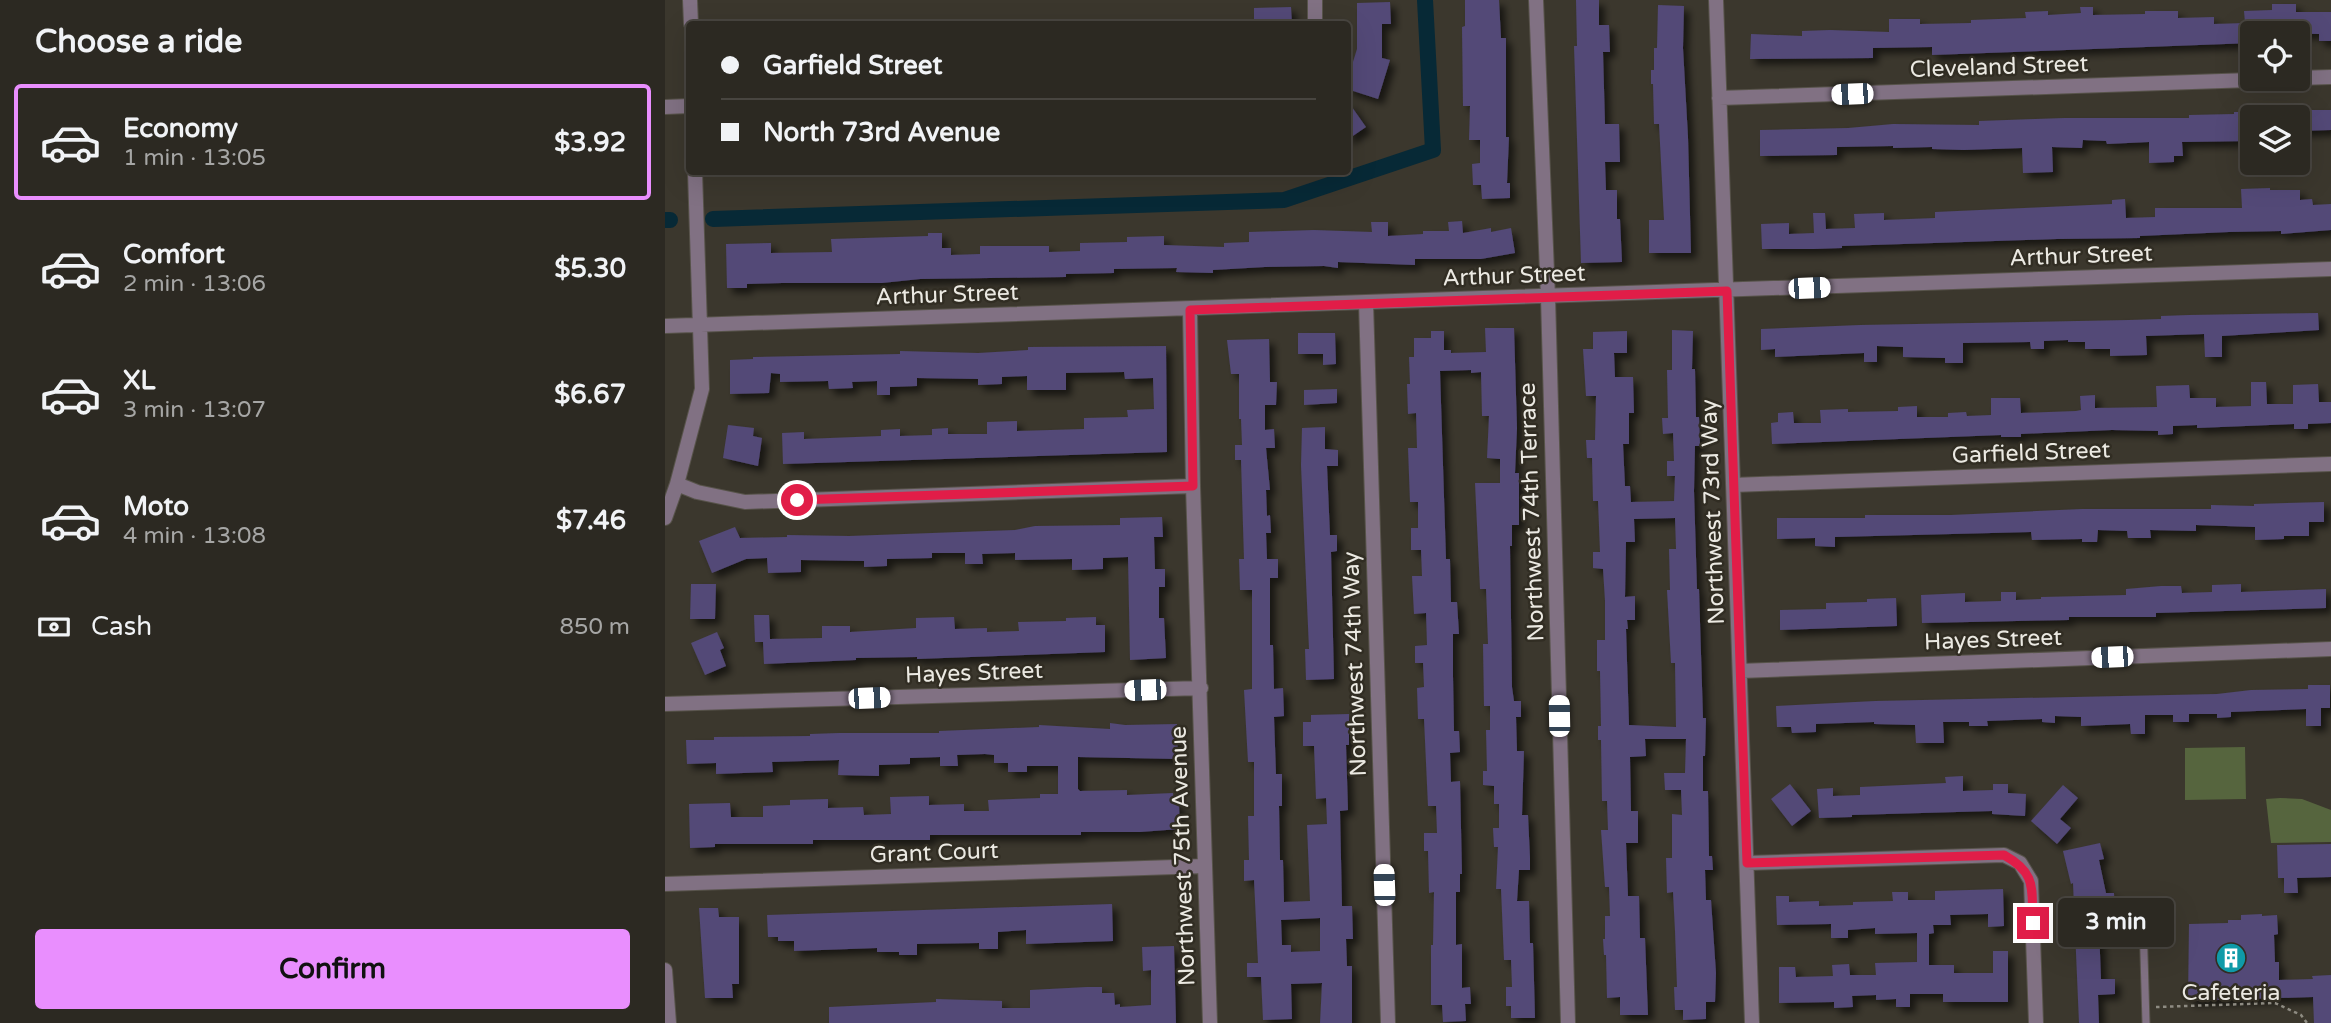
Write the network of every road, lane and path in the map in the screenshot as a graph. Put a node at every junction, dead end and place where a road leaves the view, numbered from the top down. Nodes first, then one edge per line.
1 (690, 0) edge
2 (1315, 0) edge
3 (1536, 0) edge
4 (1716, 0) edge
5 (691, 21) edge
6 (1315, 21) edge
7 (2331, 77) edge
8 (2310, 78) edge
9 (2240, 80) edge
10 (1719, 99) junction
11 (686, 106) edge
12 (665, 107) edge
13 (695, 175) edge
14 (2331, 269) edge
15 (1727, 291) junction
16 (1548, 297) junction
17 (1366, 303) junction
18 (1190, 310) junction
19 (699, 325) junction
20 (665, 326) edge
21 (2331, 464) edge
22 (677, 484) junction
23 (1733, 485) junction
24 (1193, 486) junction
25 (665, 518) edge
26 (2331, 649) edge
27 (1740, 671) junction
28 (1201, 688) junction
29 (665, 704) edge
30 (1747, 863) junction
31 (1205, 866) junction
32 (665, 884) edge
33 (2143, 921) dead end
34 (665, 970) edge
35 (2145, 1007) junction
36 (669, 1023) edge
37 (1210, 1023) edge
38 (1388, 1023) edge
39 (1568, 1023) edge
40 (1752, 1023) edge
41 (2036, 1023) edge
42 (2146, 1023) edge
43 (2307, 1023) edge

1 - 5 street
2 - 6 street
3 - 16 street, Northwest 74th Terrace
4 - 10 street, Northwest 73rd Way
7 - 8 street
9 - 10 street, Cleveland Street
10 - 15 street, Northwest 73rd Way
11 - 12 street
13 - 19 street
14 - 15 street, Arthur Street
15 - 16 street, Arthur Street
15 - 23 street, Northwest 73rd Way
16 - 17 street, Arthur Street
16 - 39 street, Northwest 74th Terrace
17 - 18 street, Arthur Street
17 - 38 street, Northwest 74th Way
18 - 19 street, Arthur Street
18 - 24 street, Northwest 75th Avenue
19 - 20 street, Arthur Street
19 - 22 street
21 - 23 street, Garfield Street
22 - 24 street
22 - 25 street
23 - 27 street, Northwest 73rd Way
24 - 28 street, Northwest 75th Avenue
26 - 27 street, Hayes Street
27 - 30 street, Northwest 73rd Way
28 - 29 street, Hayes Street
28 - 31 street, Northwest 75th Avenue
30 - 40 street, Northwest 73rd Way
30 - 41 street
31 - 32 street, Grant Court
31 - 37 street, Northwest 75th Avenue
33 - 35 lane
34 - 36 street
35 - 42 lane
35 - 43 path

